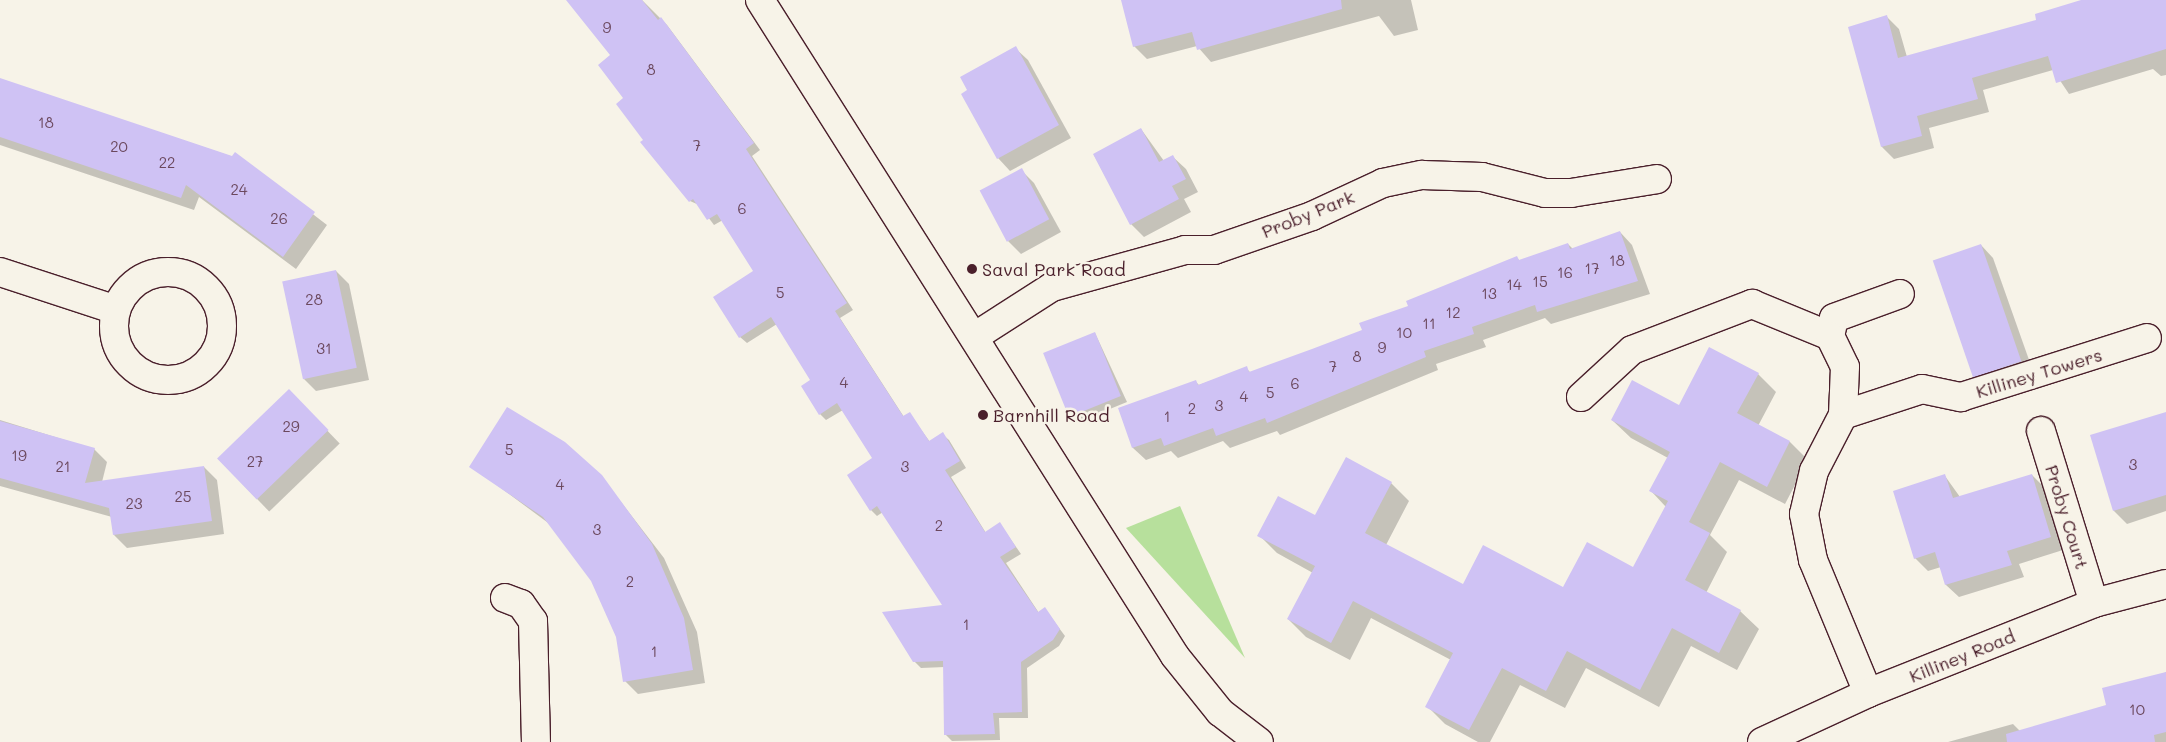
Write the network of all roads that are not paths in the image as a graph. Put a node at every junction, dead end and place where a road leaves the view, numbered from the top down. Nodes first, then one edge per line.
1 (760, 0) edge
2 (1657, 179) dead end
3 (0, 272) edge
4 (1900, 294) dead end
5 (116, 310) dead end
6 (1830, 336) junction
7 (974, 337) junction
8 (2146, 338) dead end
9 (1582, 397) dead end
10 (1843, 415) junction
11 (2041, 431) dead end
12 (2166, 584) edge
13 (505, 598) dead end
14 (2094, 603) junction
15 (1868, 693) junction
16 (536, 742) edge
17 (1259, 742) edge
18 (1762, 742) edge

1 - 7 street
2 - 7 street, Proby Park
3 - 5 street
4 - 6 street
6 - 9 street
6 - 10 street
7 - 17 street
8 - 10 street, Killiney Towers
10 - 15 street
11 - 14 street, Proby Court
12 - 14 street, Killiney Road
13 - 16 street
14 - 15 street, Killiney Road
15 - 18 street, Killiney Road

